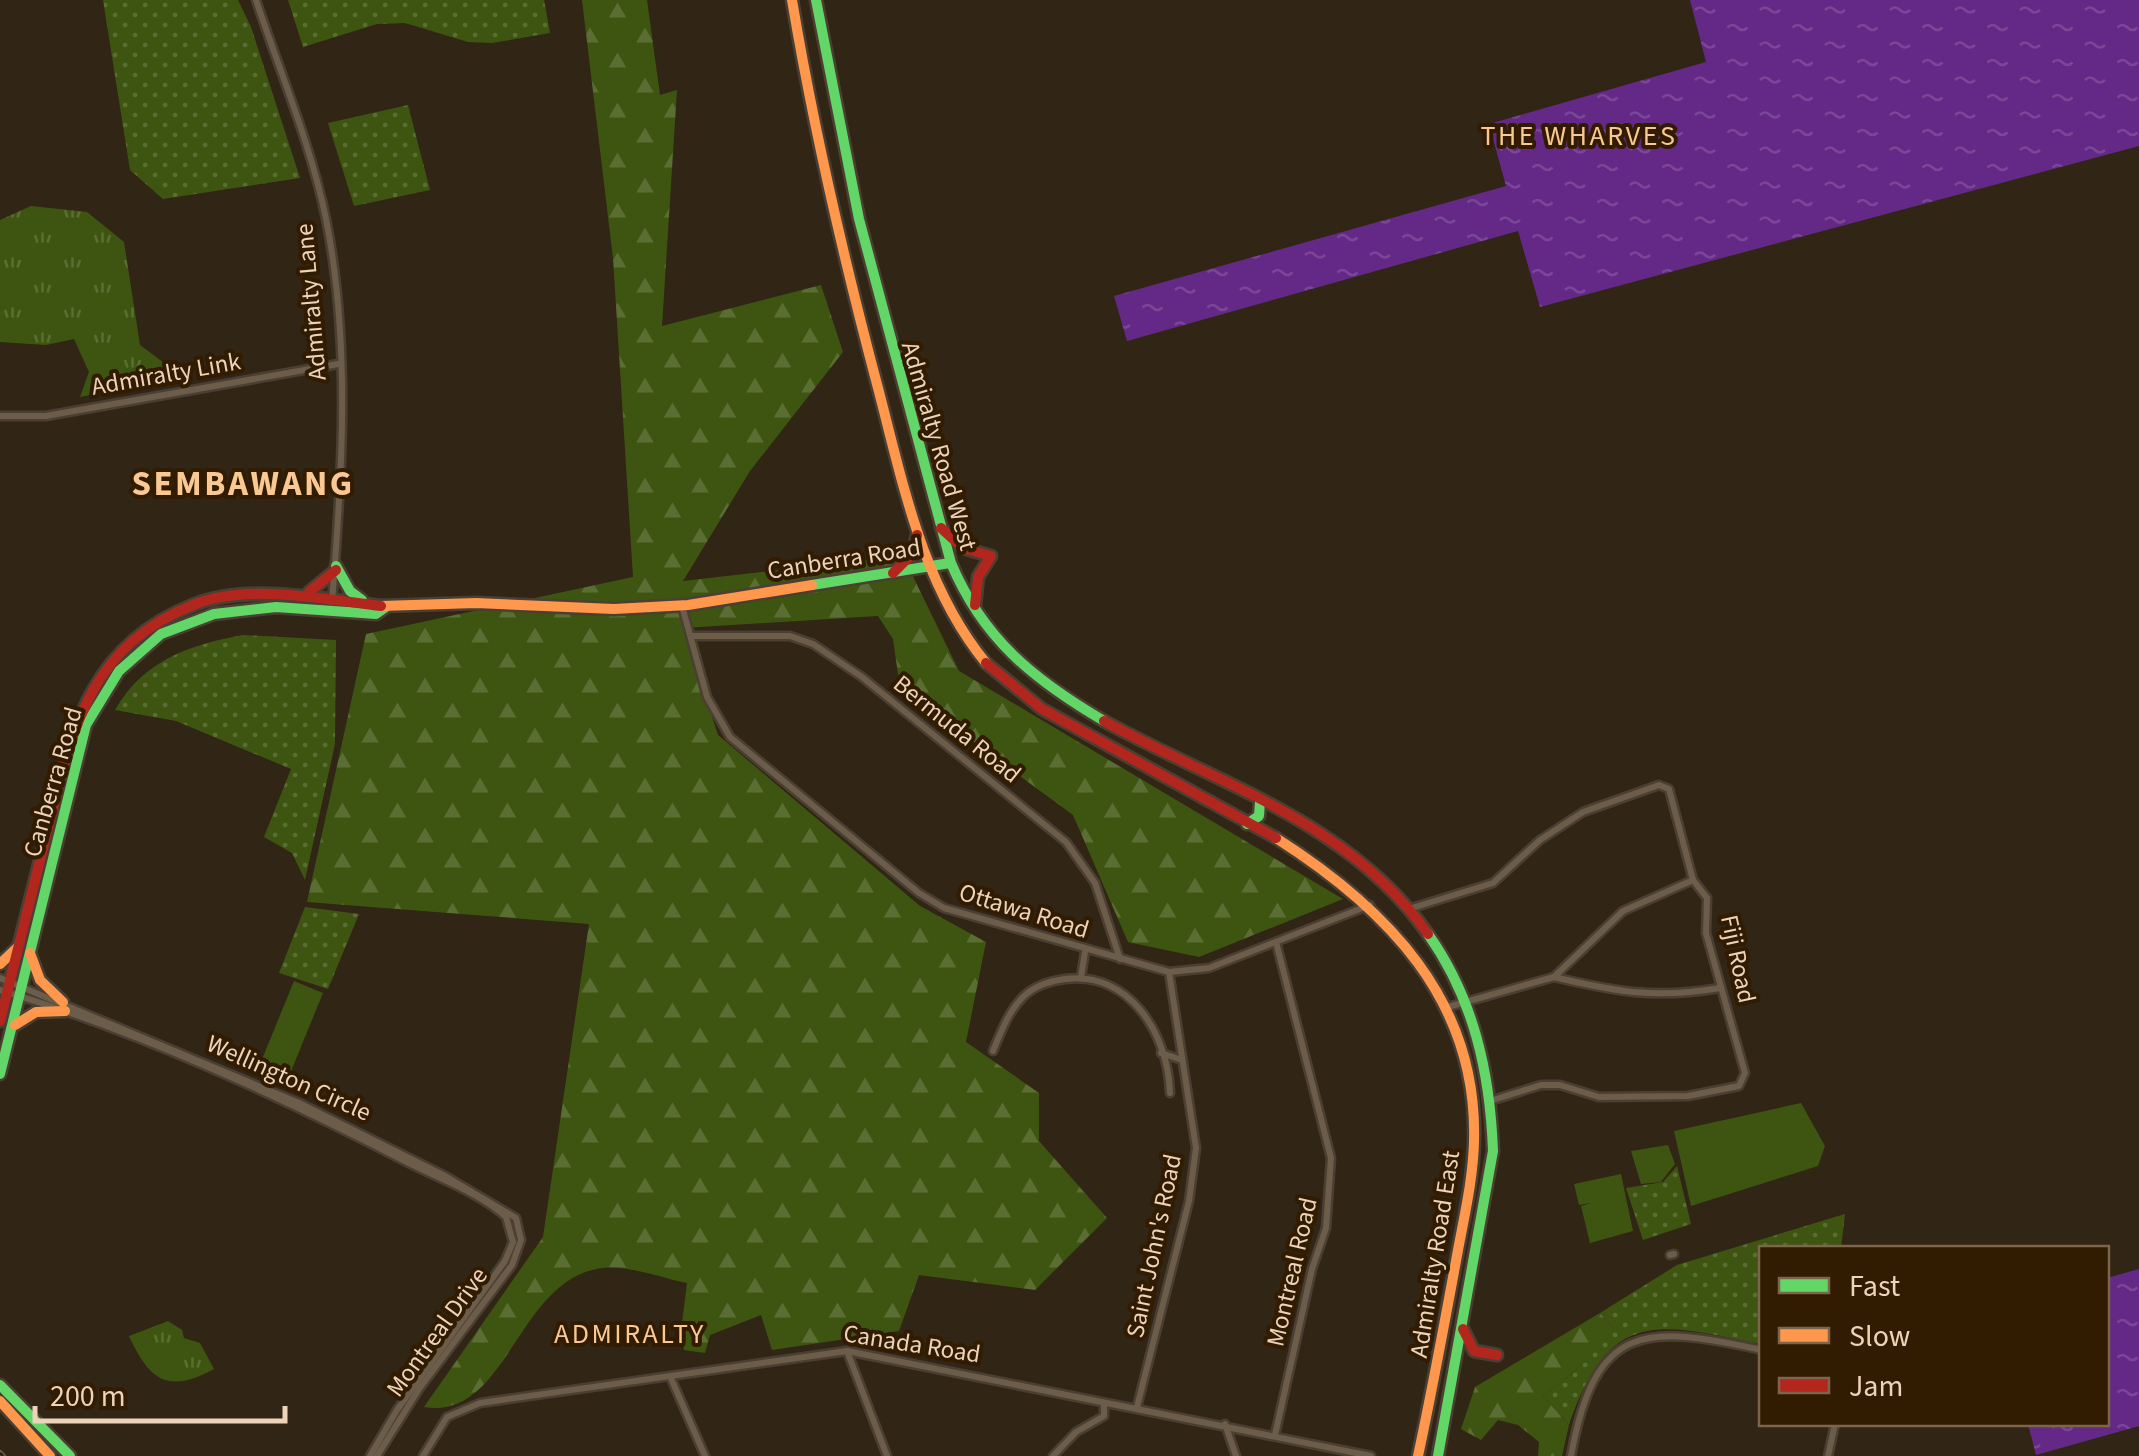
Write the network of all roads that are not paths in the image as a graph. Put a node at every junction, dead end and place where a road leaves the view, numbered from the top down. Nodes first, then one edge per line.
1 (256, 0) edge
2 (792, 0) edge
3 (816, 0) edge
4 (338, 364) junction
5 (895, 366) junction
6 (882, 402) junction
7 (0, 416) edge
8 (938, 525) junction
9 (918, 531) junction
10 (950, 563) junction
11 (928, 567) junction
12 (336, 568) junction
13 (892, 574) junction
14 (303, 594) junction
15 (332, 598) junction
16 (365, 602) junction
17 (682, 605) junction
18 (386, 608) junction
19 (332, 611) junction
20 (976, 611) junction
21 (692, 636) junction
22 (1161, 752) junction
23 (1171, 783) junction
24 (1260, 801) junction
25 (1282, 812) junction
26 (1248, 824) junction
27 (1268, 835) junction
28 (1693, 880) junction
29 (1373, 904) junction
30 (1411, 908) junction
31 (1276, 942) junction
32 (24, 949) junction
33 (1085, 952) junction
34 (1121, 960) junction
35 (0, 964) edge
36 (1168, 972) junction
37 (1082, 977) junction
38 (1554, 977) junction
39 (4, 986) edge
40 (1720, 988) junction
41 (23, 992) junction
42 (1467, 1000) junction
43 (64, 1007) junction
44 (1448, 1007) junction
45 (0, 1020) edge
46 (12, 1027) junction
47 (993, 1050) dead end
48 (1161, 1053) junction
49 (1182, 1060) junction
50 (0, 1074) edge
51 (1170, 1093) dead end
52 (1494, 1100) junction
53 (517, 1231) joint
54 (1462, 1320) junction
55 (1759, 1349) edge
56 (847, 1350) junction
57 (1497, 1355) dead end
58 (670, 1376) junction
59 (0, 1385) edge
60 (0, 1401) edge
61 (1103, 1402) junction
62 (1137, 1408) junction
63 (1224, 1424) junction
64 (1835, 1426) edge
65 (1275, 1435) junction
66 (50, 1456) edge
67 (70, 1456) edge
68 (373, 1456) edge
69 (423, 1456) edge
70 (705, 1456) edge
71 (886, 1456) edge
72 (1054, 1456) edge
73 (1236, 1456) edge
74 (1370, 1456) edge
75 (1418, 1456) edge
76 (1438, 1456) edge
77 (1571, 1456) edge
78 (1828, 1456) edge

1 - 4 street, Admiralty Lane
2 - 6 main road, Admiralty Road West
3 - 5 main road, Admiralty Road West
4 - 7 street, Admiralty Link
4 - 12 street, Admiralty Lane
5 - 6 main road
5 - 8 main road, Admiralty Road West
6 - 9 main road, Admiralty Road West
8 - 10 main road, Admiralty Road West
8 - 20 main road
9 - 11 main road, Admiralty Road West
9 - 13 main road
10 - 11 main road, Canberra Road
10 - 20 main road, Admiralty Road West
11 - 13 main road, Canberra Road
11 - 23 main road, Admiralty Road West
12 - 14 main road
12 - 15 street, Admiralty Lane
12 - 16 main road
13 - 17 main road, Canberra Road
14 - 15 main road, Canberra Road
14 - 32 main road, Canberra Road
15 - 16 main road, Canberra Road
15 - 19 street, Admiralty Lane
16 - 18 main road, Canberra Road
17 - 18 main road, Canberra Road
17 - 21 street, Ottawa Road
18 - 19 main road, Canberra Road
19 - 32 main road, Canberra Road
20 - 22 main road, Admiralty Road West
21 - 33 street, Ottawa Road
21 - 34 street, Bermuda Road
22 - 23 main road
22 - 24 main road, Admiralty Road West
23 - 26 main road, Admiralty Road West
24 - 25 main road, Admiralty Road West
24 - 26 main road
25 - 27 main road
25 - 30 main road, Admiralty Road West
26 - 27 main road, Admiralty Road West
27 - 29 main road, Admiralty Road West
28 - 30 street, Fiji Road
28 - 38 street
28 - 40 street, Fiji Road
29 - 31 street, Ottawa Road
29 - 44 main road, Admiralty Road East
30 - 42 main road, Admiralty Road East
31 - 36 street, Ottawa Road
31 - 65 street, Montreal Road
32 - 35 main road
32 - 39 main road, Canberra Road
32 - 41 main road, Canberra Road
32 - 43 main road
33 - 34 street, Ottawa Road
33 - 37 street
34 - 36 street, Ottawa Road
36 - 49 street, Saint John's Road
37 - 47 street
37 - 48 street
38 - 40 street
38 - 42 street
39 - 41 street, Wellington Circle
39 - 45 main road, Canberra Road
40 - 52 street, Fiji Road
41 - 43 street, Wellington Circle
41 - 46 main road, Canberra Road
42 - 44 street
42 - 52 main road, Admiralty Road East
43 - 46 main road
43 - 53 street, Wellington Circle
44 - 75 main road, Admiralty Road East
46 - 50 main road, Canberra Road
48 - 49 street
48 - 51 street
49 - 62 street, Saint John's Road
52 - 54 main road, Admiralty Road East
53 - 68 street, Montreal Drive
54 - 57 main road
54 - 76 main road, Admiralty Road East
55 - 77 street
56 - 58 street, Canada Road
56 - 61 street, Canada Road
56 - 71 street
58 - 69 street, Canada Road
58 - 70 street
59 - 67 main road
60 - 66 main road
61 - 62 street, Canada Road
61 - 72 street
62 - 63 street, Canada Road
63 - 65 street, Canada Road
63 - 73 street
64 - 78 street
65 - 74 street, Canada Road

